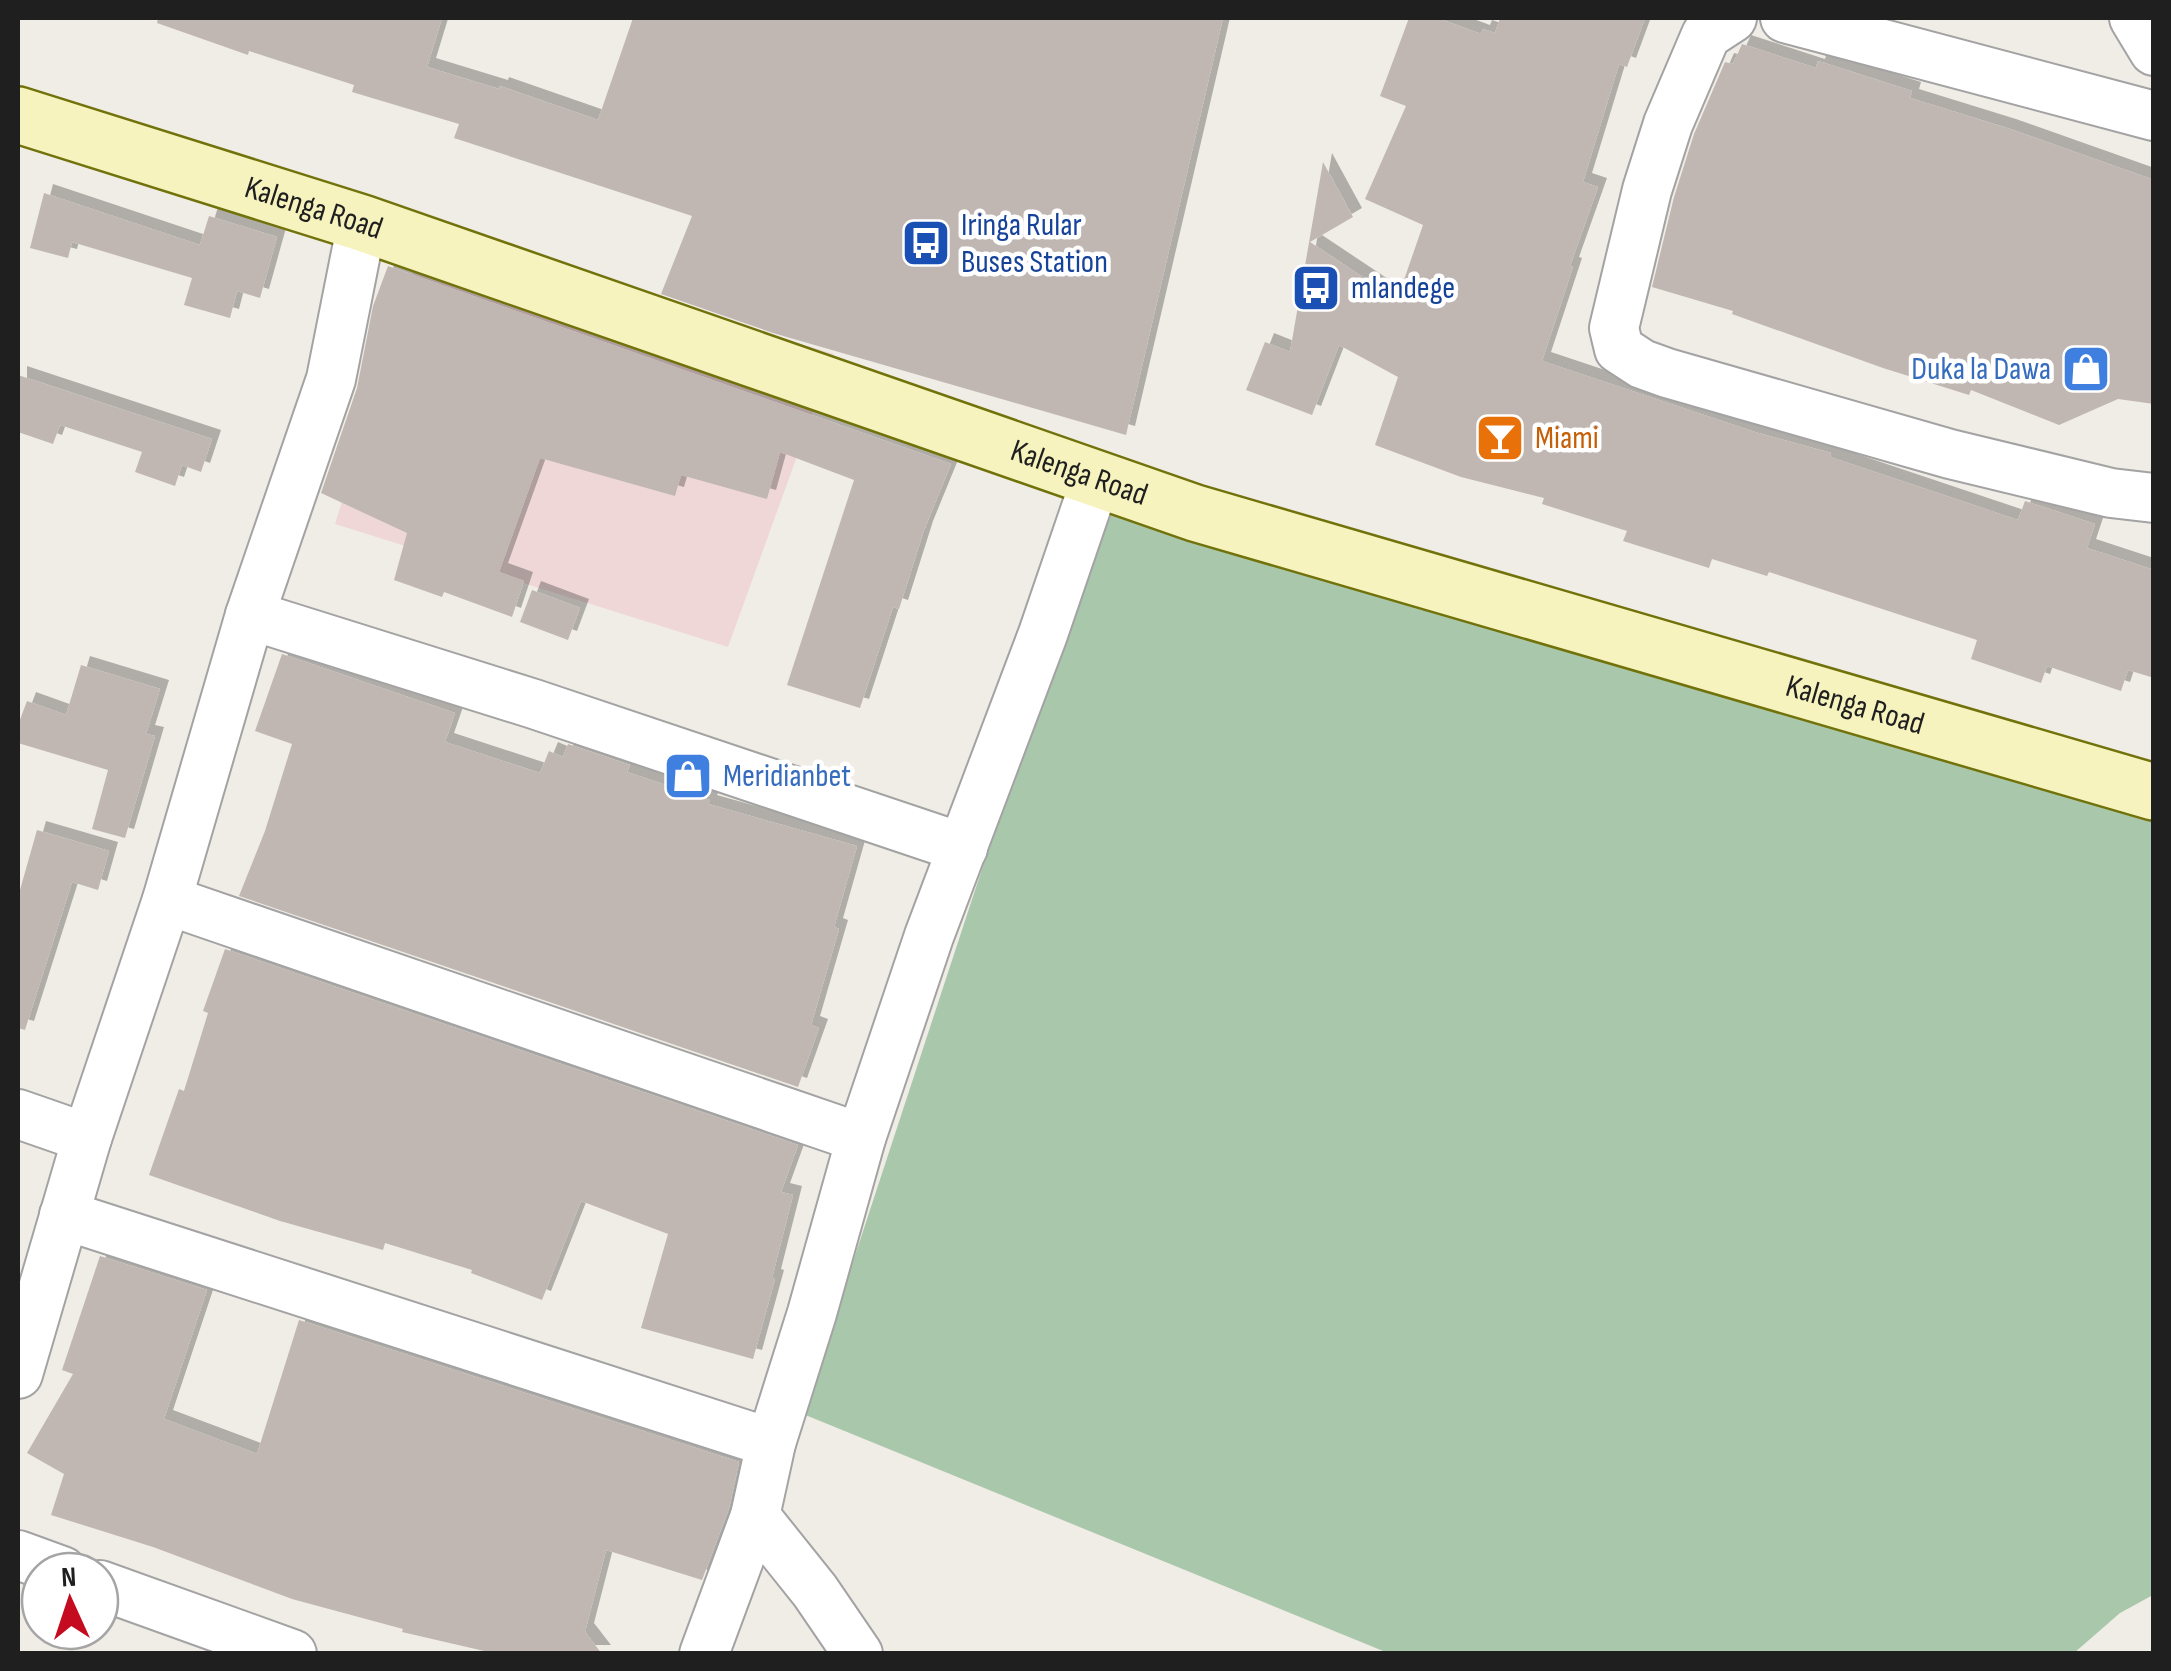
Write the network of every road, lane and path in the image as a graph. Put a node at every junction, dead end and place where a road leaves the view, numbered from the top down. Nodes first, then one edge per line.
1 (1732, 18) edge
2 (1785, 18) edge
3 (2134, 18) edge
4 (2154, 50) edge
5 (2154, 116) edge
6 (21, 128) edge
7 (362, 223) junction
8 (1096, 479) junction
9 (2154, 498) edge
10 (250, 614) junction
11 (2154, 792) edge
12 (963, 848) junction
13 (166, 900) junction
14 (18, 1114) edge
15 (87, 1138) junction
16 (861, 1138) junction
17 (64, 1215) junction
18 (18, 1374) edge
19 (771, 1443) junction
20 (755, 1516) junction
21 (120, 1592) edge
22 (292, 1654) edge
23 (704, 1654) edge
24 (858, 1654) edge

1 - 9 street
2 - 5 street
3 - 4 street
6 - 7 main road, Kalenga Road
7 - 8 main road, Kalenga Road
7 - 10 street
8 - 11 main road, Kalenga Road
8 - 12 street
10 - 12 street
10 - 13 street
12 - 16 street
13 - 15 street
13 - 16 street
14 - 15 street
15 - 17 street
16 - 19 street
17 - 18 street
17 - 19 street
19 - 20 street
20 - 23 street
20 - 24 street
21 - 22 street

